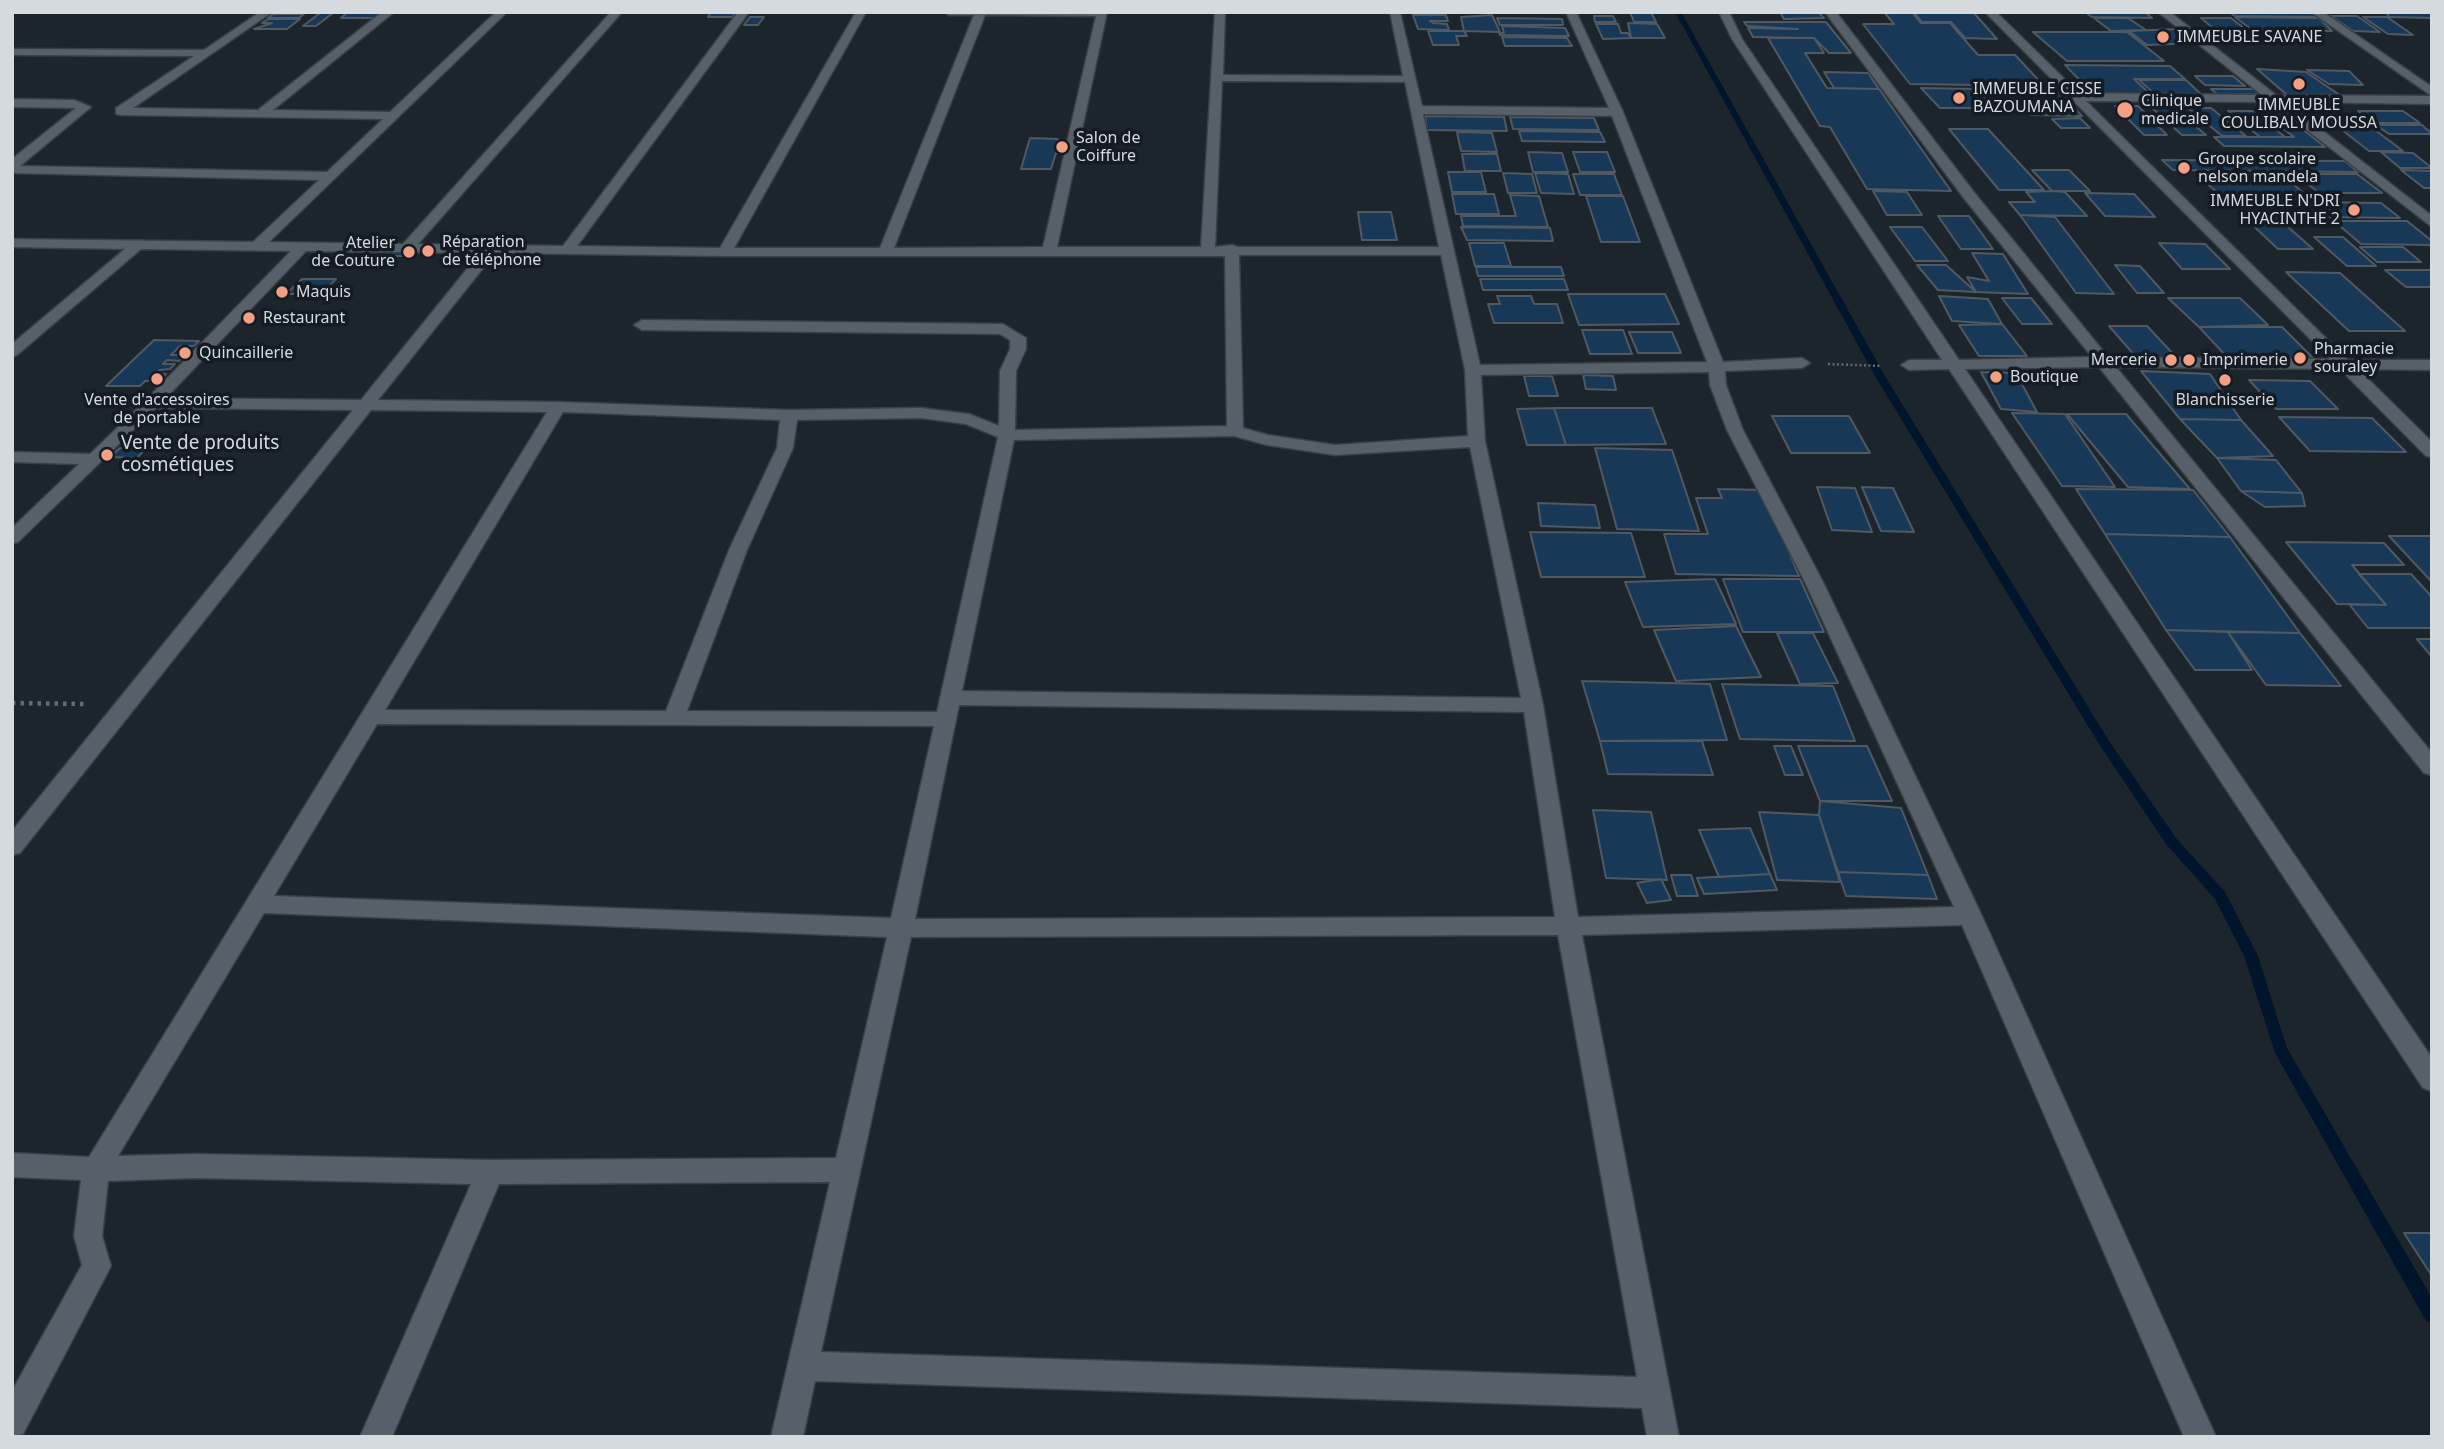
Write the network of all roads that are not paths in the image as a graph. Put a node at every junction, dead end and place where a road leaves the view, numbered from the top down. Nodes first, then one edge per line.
1 (267, 12) edge
2 (389, 12) edge
3 (502, 12) edge
4 (617, 12) edge
5 (744, 12) edge
6 (861, 12) edge
7 (949, 12) edge
8 (981, 12) edge
9 (1220, 12) edge
10 (1395, 12) edge
11 (1571, 12) edge
12 (1724, 12) edge
13 (1830, 12) edge
14 (1990, 12) edge
15 (2163, 12) edge
16 (2316, 12) edge
17 (1102, 13) edge
18 (12, 52) edge
19 (204, 53) junction
20 (1217, 78) junction
21 (1408, 79) junction
22 (2432, 93) edge
23 (2077, 97) junction
24 (2275, 99) junction
25 (2432, 100) edge
26 (12, 103) edge
27 (1415, 110) junction
28 (102, 111) junction
29 (1616, 111) junction
30 (263, 112) junction
31 (394, 116) junction
32 (13, 169) edge
33 (330, 176) junction
34 (2432, 223) edge
35 (12, 243) edge
36 (136, 246) junction
37 (256, 247) junction
38 (408, 247) junction
39 (302, 248) junction
40 (1208, 249) junction
41 (1232, 249) junction
42 (491, 250) junction
43 (567, 250) junction
44 (886, 250) junction
45 (1049, 250) junction
46 (1446, 251) junction
47 (725, 252) junction
48 (642, 325) dead end
49 (12, 352) edge
50 (1802, 362) dead end
51 (2104, 362) junction
52 (2340, 363) junction
53 (1954, 365) junction
54 (2432, 365) edge
55 (1901, 366) road end
56 (1717, 367) junction
57 (1474, 370) junction
58 (152, 403) junction
59 (366, 406) junction
60 (558, 407) junction
61 (789, 415) junction
62 (1235, 431) junction
63 (1007, 435) junction
64 (1477, 441) junction
65 (2432, 452) edge
66 (12, 457) edge
67 (92, 459) junction
68 (12, 538) edge
69 (1533, 705) junction
70 (947, 708) junction
71 (370, 717) junction
72 (674, 718) junction
73 (2432, 768) edge
74 (12, 847) edge
75 (256, 904) junction
76 (1969, 916) junction
77 (1567, 926) junction
78 (901, 928) junction
79 (2432, 1080) edge
80 (12, 1165) edge
81 (96, 1169) junction
82 (848, 1170) junction
83 (490, 1172) junction
84 (802, 1366) junction
85 (1655, 1393) junction
86 (12, 1423) edge
87 (376, 1437) edge
88 (787, 1437) edge
89 (1663, 1437) edge
90 (2200, 1437) edge

1 - 19 street
2 - 30 street
3 - 31 street
4 - 38 street
5 - 43 street
6 - 47 street
7 - 8 street
8 - 17 street
8 - 44 street
9 - 20 street
10 - 21 street
11 - 29 street
12 - 53 street
13 - 51 street
14 - 23 street
15 - 24 street
16 - 22 street
17 - 45 street
18 - 19 street
19 - 28 street
20 - 21 street
20 - 40 street
21 - 27 street
23 - 24 street
23 - 52 street
24 - 25 street
24 - 34 street
26 - 28 street
27 - 29 street
27 - 46 street
28 - 30 street
28 - 32 street
29 - 56 street
30 - 31 street
31 - 33 street
32 - 33 street
33 - 37 street
35 - 36 street
36 - 37 street
36 - 49 street
37 - 39 street
38 - 39 street
38 - 42 street
39 - 58 street
40 - 41 street
40 - 45 street
41 - 46 street
41 - 62 street
42 - 43 street
42 - 59 street
43 - 47 street
44 - 45 street
44 - 47 street
46 - 57 street
48 - 63 street
50 - 56 street
51 - 52 street
51 - 53 street
51 - 73 street
52 - 54 street
52 - 65 street
53 - 55 street
53 - 79 street
56 - 57 street
56 - 76 street
57 - 64 street
58 - 59 street
58 - 67 street
59 - 60 street
59 - 74 street
60 - 61 street
60 - 71 street
61 - 63 street
61 - 72 street
62 - 63 street
62 - 64 street
63 - 70 street
64 - 69 street
66 - 67 street
67 - 68 street
69 - 70 street
69 - 77 street
70 - 72 street
70 - 78 street
71 - 72 street
71 - 75 street
75 - 78 street
75 - 81 street
76 - 77 street
76 - 90 street
77 - 78 street
77 - 85 street
78 - 82 street
80 - 81 street
81 - 83 street
81 - 86 street
82 - 83 street
82 - 84 street
83 - 87 street
84 - 85 street
84 - 88 street
85 - 89 street

